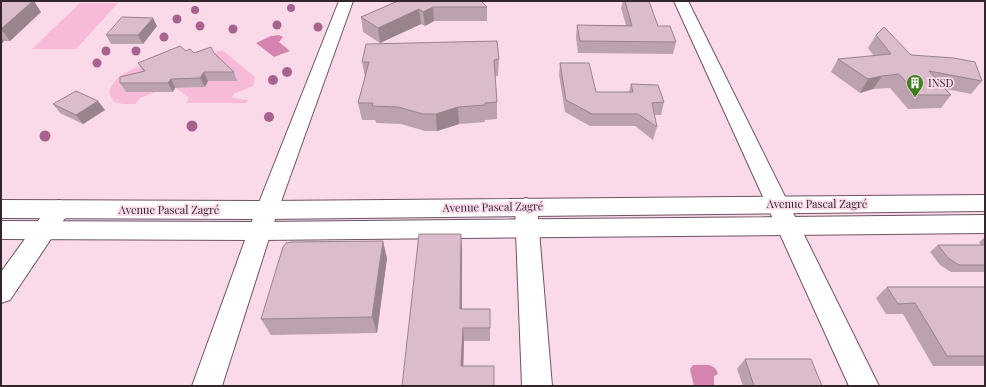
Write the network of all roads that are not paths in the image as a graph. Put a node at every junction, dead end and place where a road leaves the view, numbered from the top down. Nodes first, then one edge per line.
1 (346, 1) edge
2 (681, 1) edge
3 (985, 203) edge
4 (1, 209) edge
5 (58, 209) junction
6 (782, 214) junction
7 (527, 217) junction
8 (264, 221) junction
9 (985, 224) edge
10 (1, 230) edge
11 (44, 231) junction
12 (1, 292) edge
13 (207, 386) edge
14 (537, 386) edge
15 (864, 386) edge

1 - 8 main road
2 - 6 main road
3 - 6 main road, Avenue Pascal Zagré
4 - 5 main road, Avenue Pascal Zagré
5 - 8 main road, Avenue Pascal Zagré
5 - 11 main road
6 - 7 main road, Avenue Pascal Zagré
6 - 9 main road, Avenue Pascal Zagré
6 - 15 main road
7 - 8 main road, Avenue Pascal Zagré
7 - 14 main road
8 - 11 main road, Avenue Pascal Zagré
8 - 13 main road
10 - 11 main road, Avenue Pascal Zagré
11 - 12 main road

